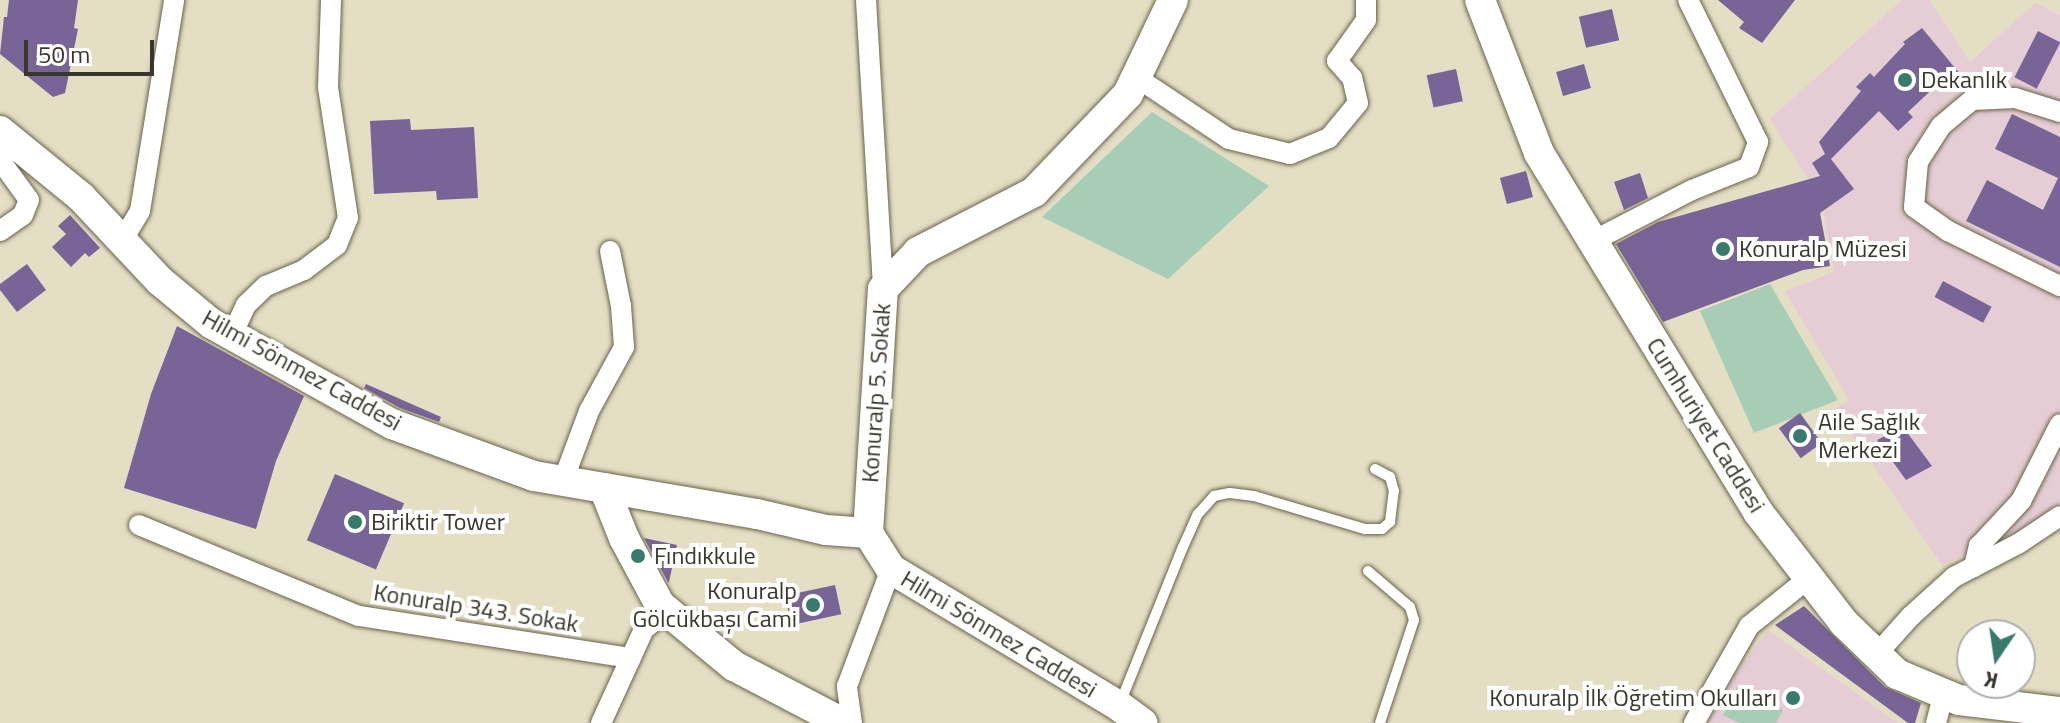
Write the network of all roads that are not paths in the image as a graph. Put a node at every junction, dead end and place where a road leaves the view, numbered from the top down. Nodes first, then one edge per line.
1 (174, 0) edge
2 (331, 0) edge
3 (866, 0) edge
4 (1173, 0) edge
5 (1366, 0) edge
6 (1480, 0) edge
7 (1688, 0) edge
8 (1136, 77) junction
9 (2060, 112) edge
10 (0, 131) edge
11 (0, 160) edge
12 (0, 231) edge
13 (122, 241) junction
14 (1593, 241) junction
15 (610, 251) dead end
16 (2060, 286) edge
17 (883, 289) junction
18 (232, 335) junction
19 (2060, 424) edge
20 (1375, 469) dead end
21 (563, 481) junction
22 (604, 488) junction
23 (2060, 516) edge
24 (139, 525) dead end
25 (868, 533) junction
26 (1974, 567) junction
27 (891, 569) junction
28 (1368, 571) dead end
29 (1809, 578) junction
30 (667, 611) junction
31 (1876, 655) junction
32 (631, 658) junction
33 (1940, 709) edge
34 (2060, 712) edge
35 (1130, 714) edge
36 (601, 723) edge
37 (843, 723) edge
38 (852, 723) edge
39 (1380, 723) edge
40 (1694, 723) edge

1 - 13 street
2 - 18 street
3 - 17 street
4 - 8 street, Konuralp 5. Sokak
5 - 8 street
6 - 14 street, Cumhuriyet Caddesi
7 - 14 street
8 - 17 street, Konuralp 5. Sokak
9 - 16 street
10 - 13 street, Hilmi Sönmez Caddesi
11 - 12 street
13 - 18 street, Hilmi Sönmez Caddesi
14 - 29 street, Cumhuriyet Caddesi
15 - 21 street
17 - 25 street, Konuralp 5. Sokak
18 - 21 street, Hilmi Sönmez Caddesi
19 - 26 street
20 - 35 lane
21 - 22 street, Hilmi Sönmez Caddesi
22 - 25 street, Hilmi Sönmez Caddesi
22 - 30 street
23 - 26 street
24 - 32 street, Konuralp 343. Sokak
25 - 27 street, Hilmi Sönmez Caddesi
26 - 31 street
27 - 35 street, Hilmi Sönmez Caddesi
27 - 38 street
28 - 39 lane
29 - 31 street, Cumhuriyet Caddesi
29 - 40 street
30 - 32 street
30 - 37 street
31 - 33 street, Cumhuriyet Caddesi
32 - 36 street
33 - 34 street, Cumhuriyet Caddesi

